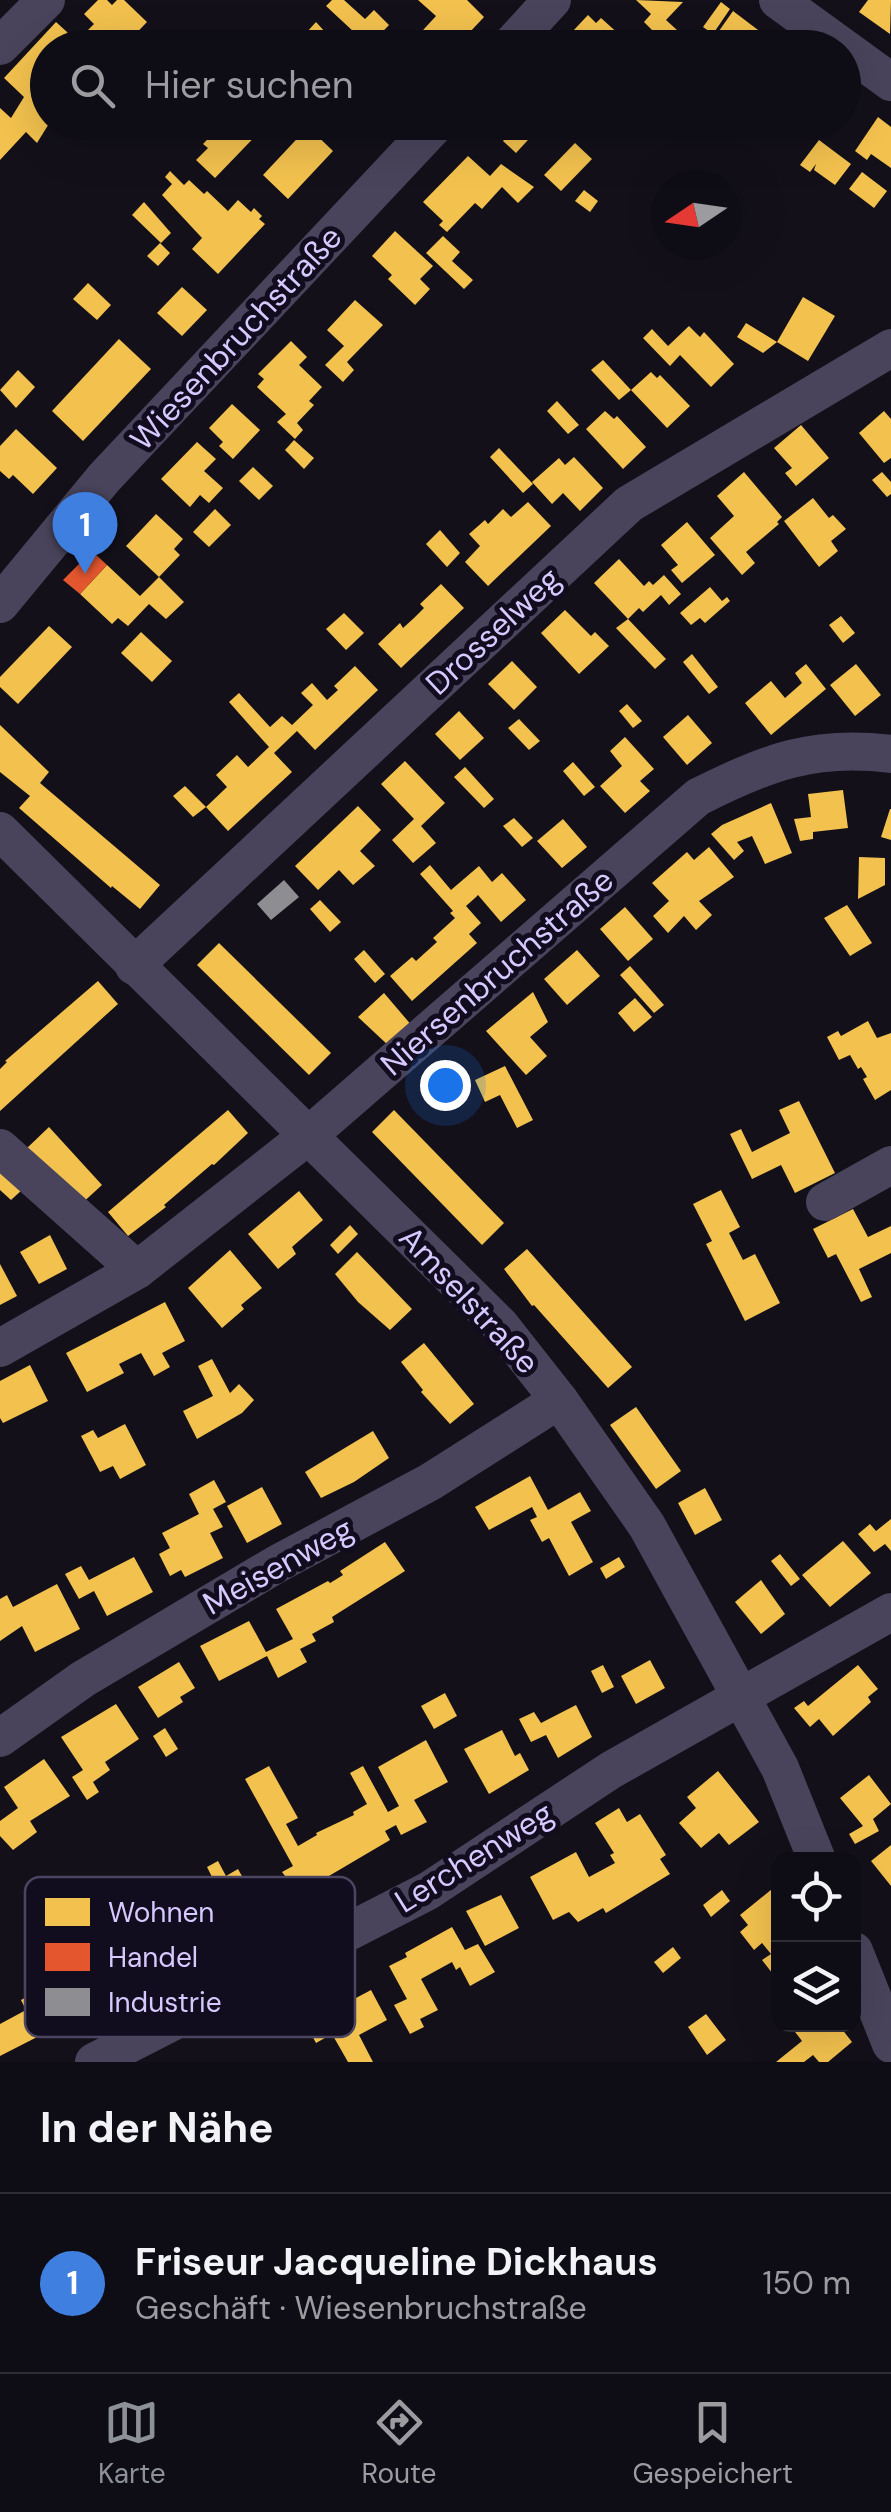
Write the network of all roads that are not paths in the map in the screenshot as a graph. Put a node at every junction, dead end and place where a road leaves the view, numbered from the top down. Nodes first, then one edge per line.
1 (46, 0) edge
2 (552, 0) edge
3 (778, 0) edge
4 (524, 30) edge
5 (819, 30) edge
6 (0, 46) edge
7 (861, 60) edge
8 (891, 82) edge
9 (421, 140) edge
10 (891, 348) edge
11 (0, 604) edge
12 (891, 754) edge
13 (0, 831) edge
14 (134, 966) junction
15 (309, 1135) junction
16 (0, 1148) edge
17 (891, 1165) edge
18 (824, 1202) dead end
19 (137, 1270) junction
20 (0, 1348) edge
21 (559, 1400) junction
22 (891, 1612) edge
23 (742, 1696) junction
24 (0, 1738) edge
25 (814, 1852) edge
26 (355, 1928) edge
27 (861, 1968) edge
28 (143, 2037) edge
29 (891, 2044) edge
30 (94, 2062) edge

1 - 6 street
2 - 4 street
3 - 5 street
7 - 8 street
9 - 11 street, Wiesenbruchstraße
10 - 14 street, Drosselweg
12 - 15 street, Niersenbruchstraße
13 - 14 street, Amselstraße
14 - 15 street, Amselstraße
15 - 19 street, Niersenbruchstraße
15 - 21 street, Amselstraße
16 - 19 street
17 - 18 street
19 - 20 street, Niersenbruchstraße
21 - 23 street, Amselstraße
21 - 24 street, Meisenweg
22 - 23 street, Lerchenweg
23 - 25 street, Amselstraße
23 - 26 street, Lerchenweg
27 - 29 street
28 - 30 street, Lerchenweg

